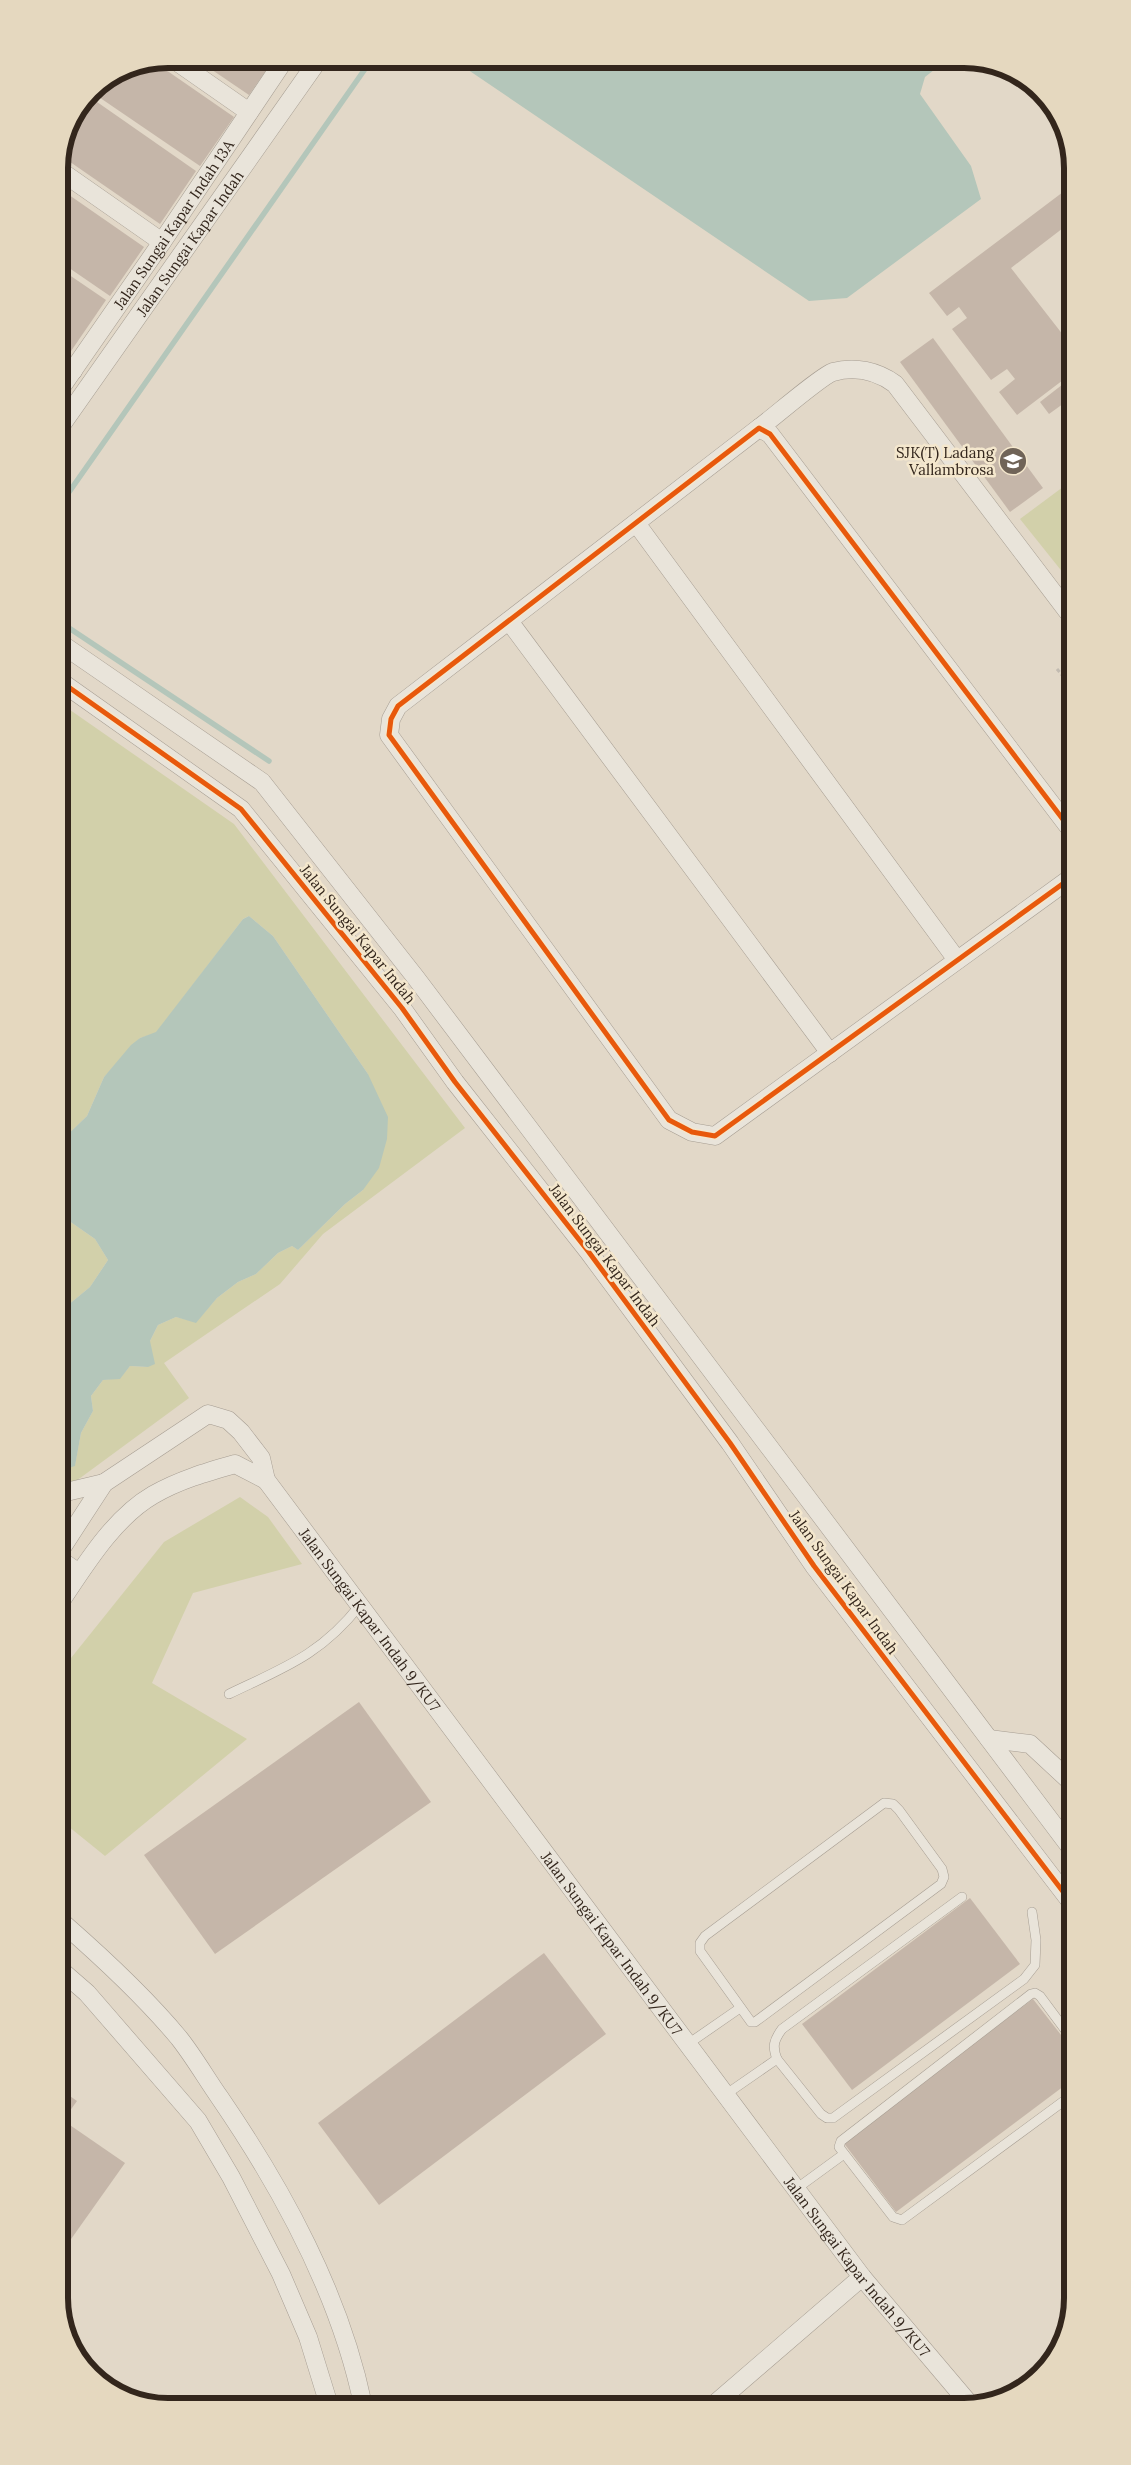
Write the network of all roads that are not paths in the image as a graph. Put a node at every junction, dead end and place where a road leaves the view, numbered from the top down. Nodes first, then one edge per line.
1 (186, 68) edge
2 (279, 68) edge
3 (313, 68) edge
4 (249, 112) junction
5 (68, 176) edge
6 (162, 242) junction
7 (68, 364) edge
8 (68, 416) edge
9 (759, 428) junction
10 (636, 523) junction
11 (1064, 607) edge
12 (509, 621) junction
13 (68, 649) edge
14 (68, 687) edge
15 (1064, 821) edge
16 (1064, 883) edge
17 (957, 960) junction
18 (830, 1053) junction
19 (266, 1480) junction
20 (104, 1483) junction
21 (68, 1492) edge
22 (68, 1534) edge
23 (68, 1540) edge
24 (93, 1554) junction
25 (68, 1565) edge
26 (79, 1573) junction
27 (68, 1590) edge
28 (353, 1614) junction
29 (229, 1694) dead end
30 (989, 1739) junction
31 (1064, 1776) edge
32 (1064, 1839) edge
33 (1064, 1893) edge
34 (962, 1897) dead end
35 (1032, 1912) dead end
36 (68, 1927) edge
37 (68, 1976) edge
38 (740, 2008) junction
39 (1064, 2028) edge
40 (688, 2044) junction
41 (776, 2059) junction
42 (726, 2095) junction
43 (1064, 2101) edge
44 (844, 2154) junction
45 (796, 2189) junction
46 (862, 2277) junction
47 (327, 2397) edge
48 (361, 2397) edge
49 (722, 2398) edge
50 (964, 2398) edge

1 - 4 street
2 - 4 street, Jalan Sungai Kapar Indah 13A
3 - 8 street, Jalan Sungai Kapar Indah
4 - 6 street, Jalan Sungai Kapar Indah 13A
5 - 6 street
6 - 7 street, Jalan Sungai Kapar Indah 13A
9 - 10 street
9 - 11 street
9 - 15 street
10 - 12 street
10 - 17 street
12 - 18 street
12 - 18 street
13 - 30 street, Jalan Sungai Kapar Indah
14 - 33 street, Jalan Sungai Kapar Indah
16 - 17 street
17 - 18 street
19 - 20 street
19 - 24 street
19 - 28 street, Jalan Sungai Kapar Indah 9/KU7
20 - 21 street
20 - 22 street
23 - 24 street
24 - 26 street
25 - 26 street
26 - 27 street
28 - 29 lane
28 - 40 street, Jalan Sungai Kapar Indah 9/KU7
30 - 31 street
30 - 32 street, Jalan Sungai Kapar Indah
34 - 41 lane
35 - 41 lane
36 - 48 street
37 - 47 street
38 - 38 lane
38 - 40 lane
39 - 44 lane
40 - 42 street, Jalan Sungai Kapar Indah 9/KU7
41 - 42 lane
42 - 45 street, Jalan Sungai Kapar Indah 9/KU7
43 - 44 lane
44 - 45 lane
45 - 46 street, Jalan Sungai Kapar Indah 9/KU7
46 - 49 street
46 - 50 street, Jalan Sungai Kapar Indah 9/KU7

